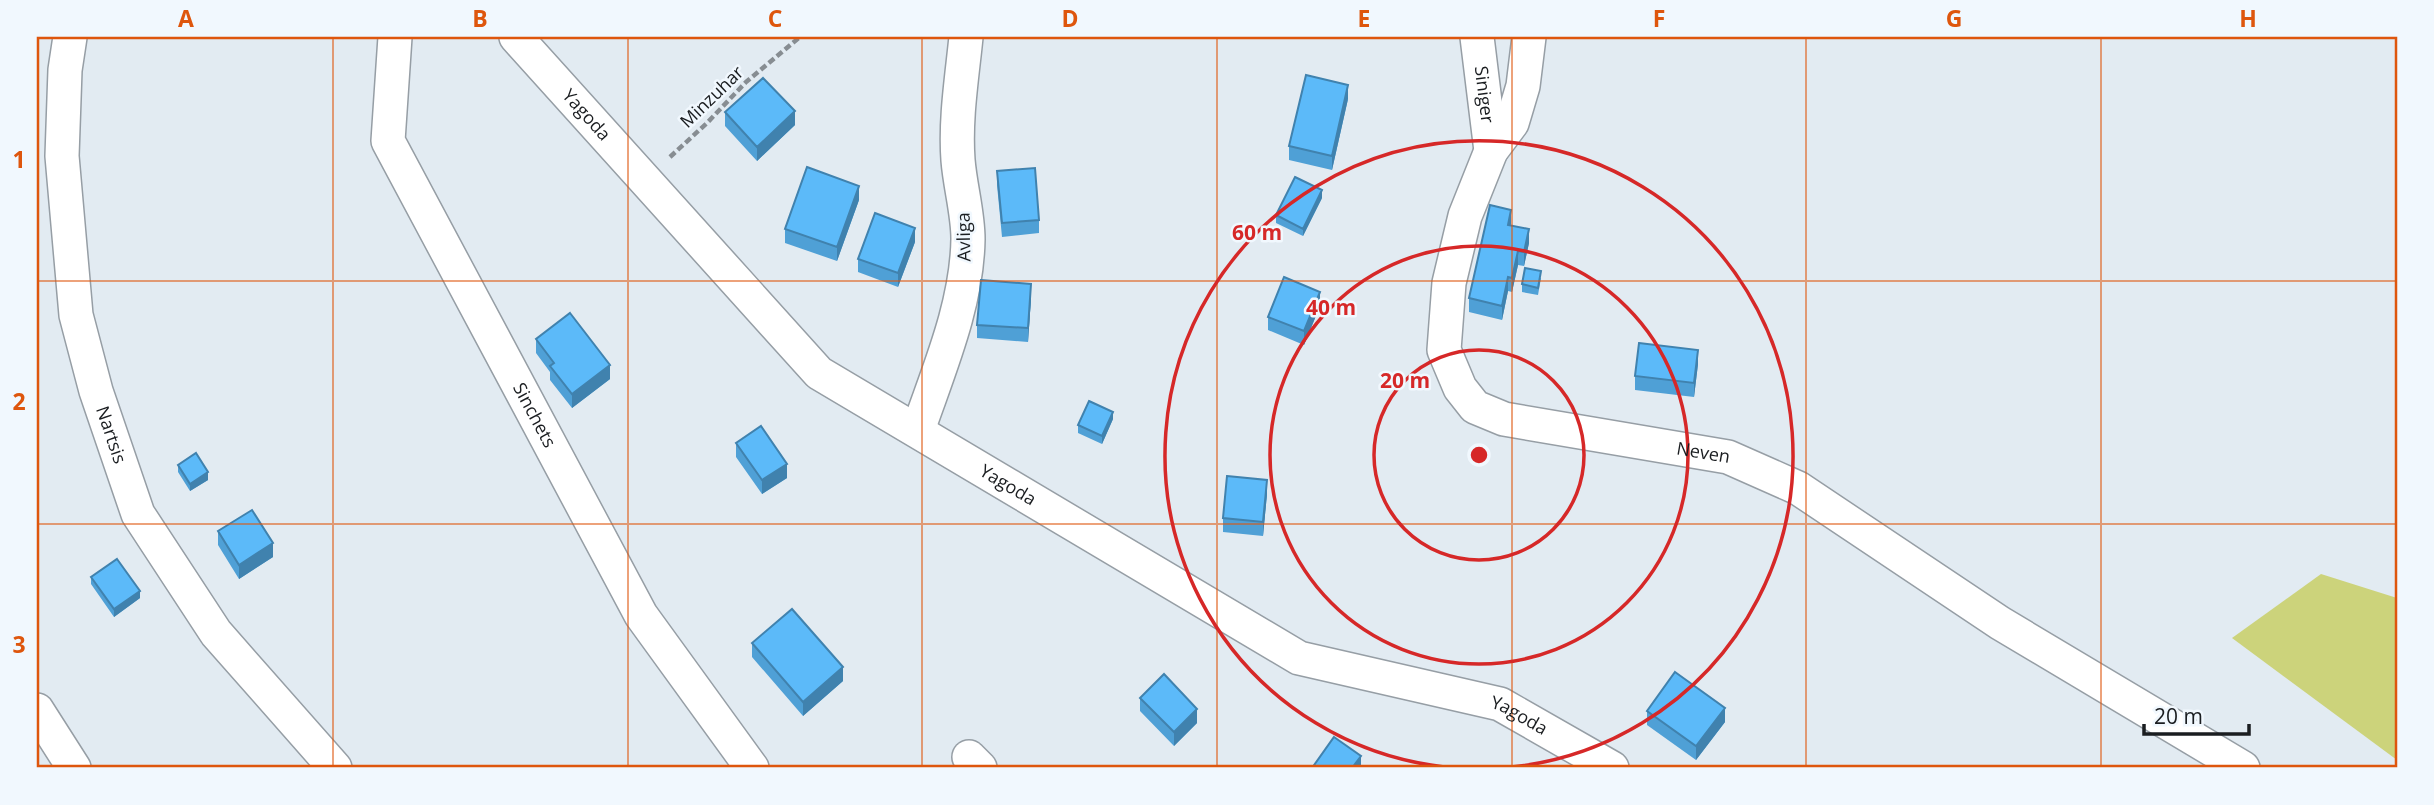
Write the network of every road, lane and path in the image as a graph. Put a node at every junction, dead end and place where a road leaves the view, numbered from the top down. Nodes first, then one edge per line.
1 (70, 37) edge
2 (396, 37) edge
3 (516, 37) edge
4 (800, 37) edge
5 (966, 37) edge
6 (1477, 37) edge
7 (1529, 37) edge
8 (1491, 151) junction
9 (645, 179) junction
10 (918, 430) junction
11 (37, 709) edge
12 (74, 768) edge
13 (335, 768) edge
14 (752, 768) edge
15 (1612, 768) edge
16 (2243, 768) edge

1 - 13 street, Nartsis
2 - 14 street, Sinchets
3 - 9 street, Yagoda
4 - 9 path, Minzuhar
5 - 10 street, Avliga
6 - 8 street, Siniger
7 - 8 street, Neven
8 - 16 street, Neven
9 - 10 street, Yagoda
10 - 15 street, Yagoda
11 - 12 street

